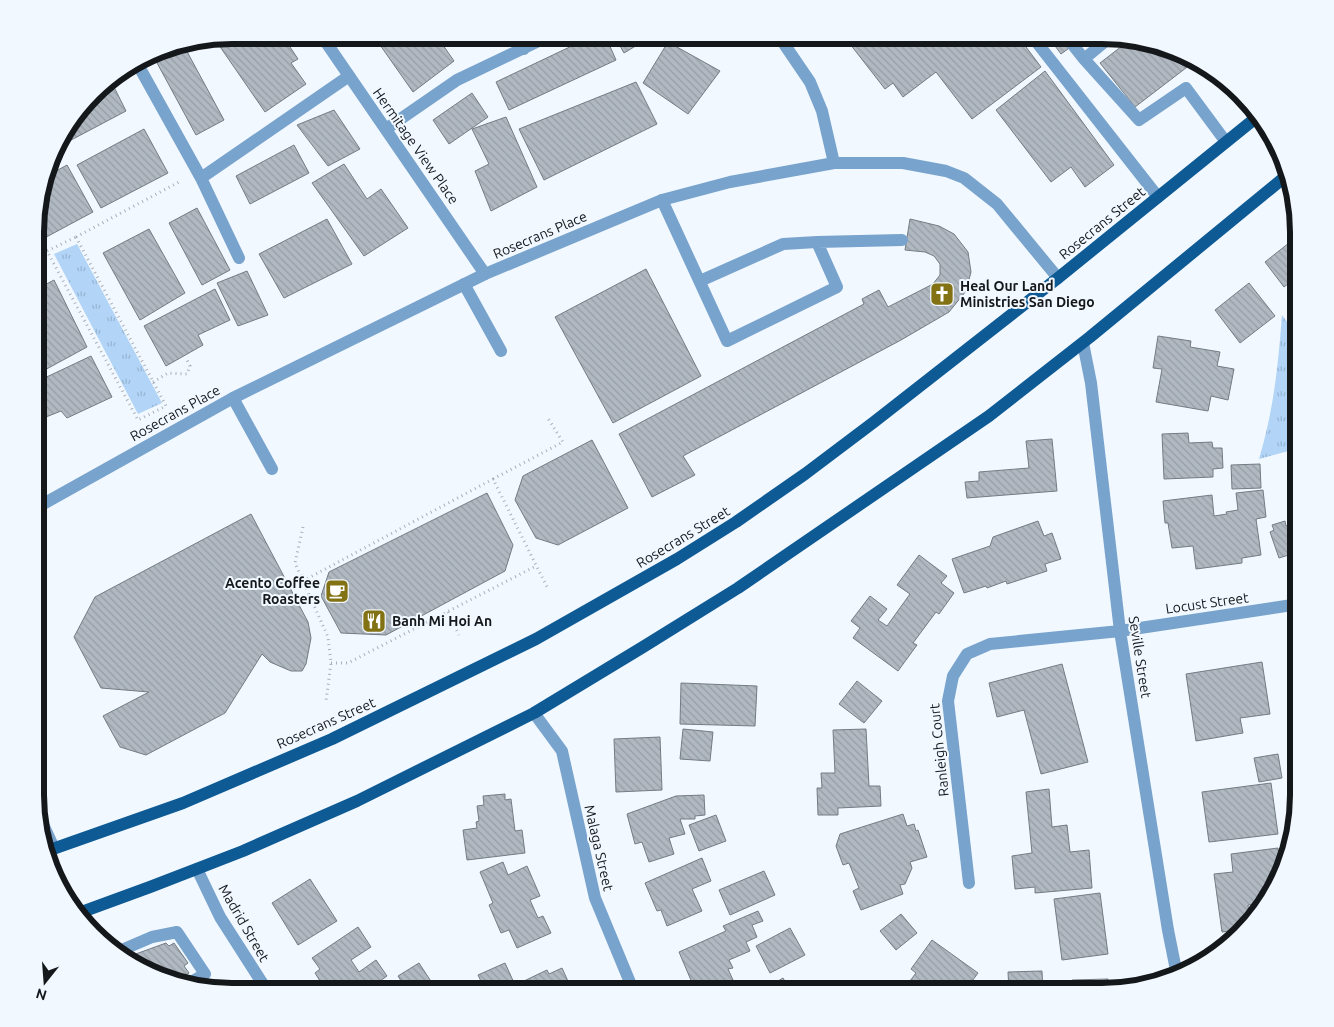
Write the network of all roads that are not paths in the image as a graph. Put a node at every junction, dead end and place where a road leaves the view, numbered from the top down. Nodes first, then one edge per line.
1 (327, 44) edge
2 (521, 44) edge
3 (534, 44) edge
4 (784, 44) edge
5 (1038, 44) edge
6 (1072, 44) edge
7 (1102, 44) edge
8 (524, 49) junction
9 (1084, 58) junction
10 (140, 68) edge
11 (349, 76) junction
12 (1253, 120) edge
13 (386, 129) junction
14 (1226, 142) junction
15 (834, 163) junction
16 (199, 175) junction
17 (1283, 179) edge
18 (1158, 197) junction
19 (662, 200) junction
20 (902, 240) dead end
21 (818, 242) junction
22 (239, 258) dead end
23 (485, 274) junction
24 (1058, 278) junction
25 (700, 281) junction
26 (464, 284) junction
27 (1083, 343) junction
28 (500, 351) dead end
29 (233, 398) junction
30 (272, 469) dead end
31 (44, 504) edge
32 (1290, 608) edge
33 (1120, 631) junction
34 (534, 712) junction
35 (52, 849) edge
36 (197, 868) junction
37 (969, 883) dead end
38 (84, 911) edge
39 (124, 949) edge
40 (1176, 968) edge
41 (195, 980) edge
42 (262, 983) edge
43 (630, 983) edge

1 - 11 street, Hermitage View Place
2 - 8 street
3 - 8 street
4 - 15 street
5 - 18 street
6 - 9 street
7 - 9 street
8 - 13 street
9 - 14 street
10 - 16 street
11 - 13 street, Hermitage View Place
11 - 16 street
12 - 14 main road, Rosecrans Street
13 - 23 street, Hermitage View Place
14 - 18 main road, Rosecrans Street
15 - 19 street, Rosecrans Place
15 - 24 street, Rosecrans Place
16 - 22 street
17 - 27 main road
18 - 24 main road, Rosecrans Street
19 - 23 street, Rosecrans Place
19 - 25 street
20 - 21 street
21 - 25 street
21 - 25 street
23 - 26 street, Rosecrans Place
24 - 35 main road, Rosecrans Street
26 - 28 street
26 - 29 street, Rosecrans Place
27 - 33 street, Seville Street
27 - 34 main road
29 - 30 street
29 - 31 street, Rosecrans Place
32 - 33 street, Locust Street
33 - 37 street, Ranleigh Court
33 - 40 street, Seville Street
34 - 36 main road
34 - 43 street, Malaga Street
36 - 38 main road
36 - 42 street, Madrid Street
39 - 41 street

